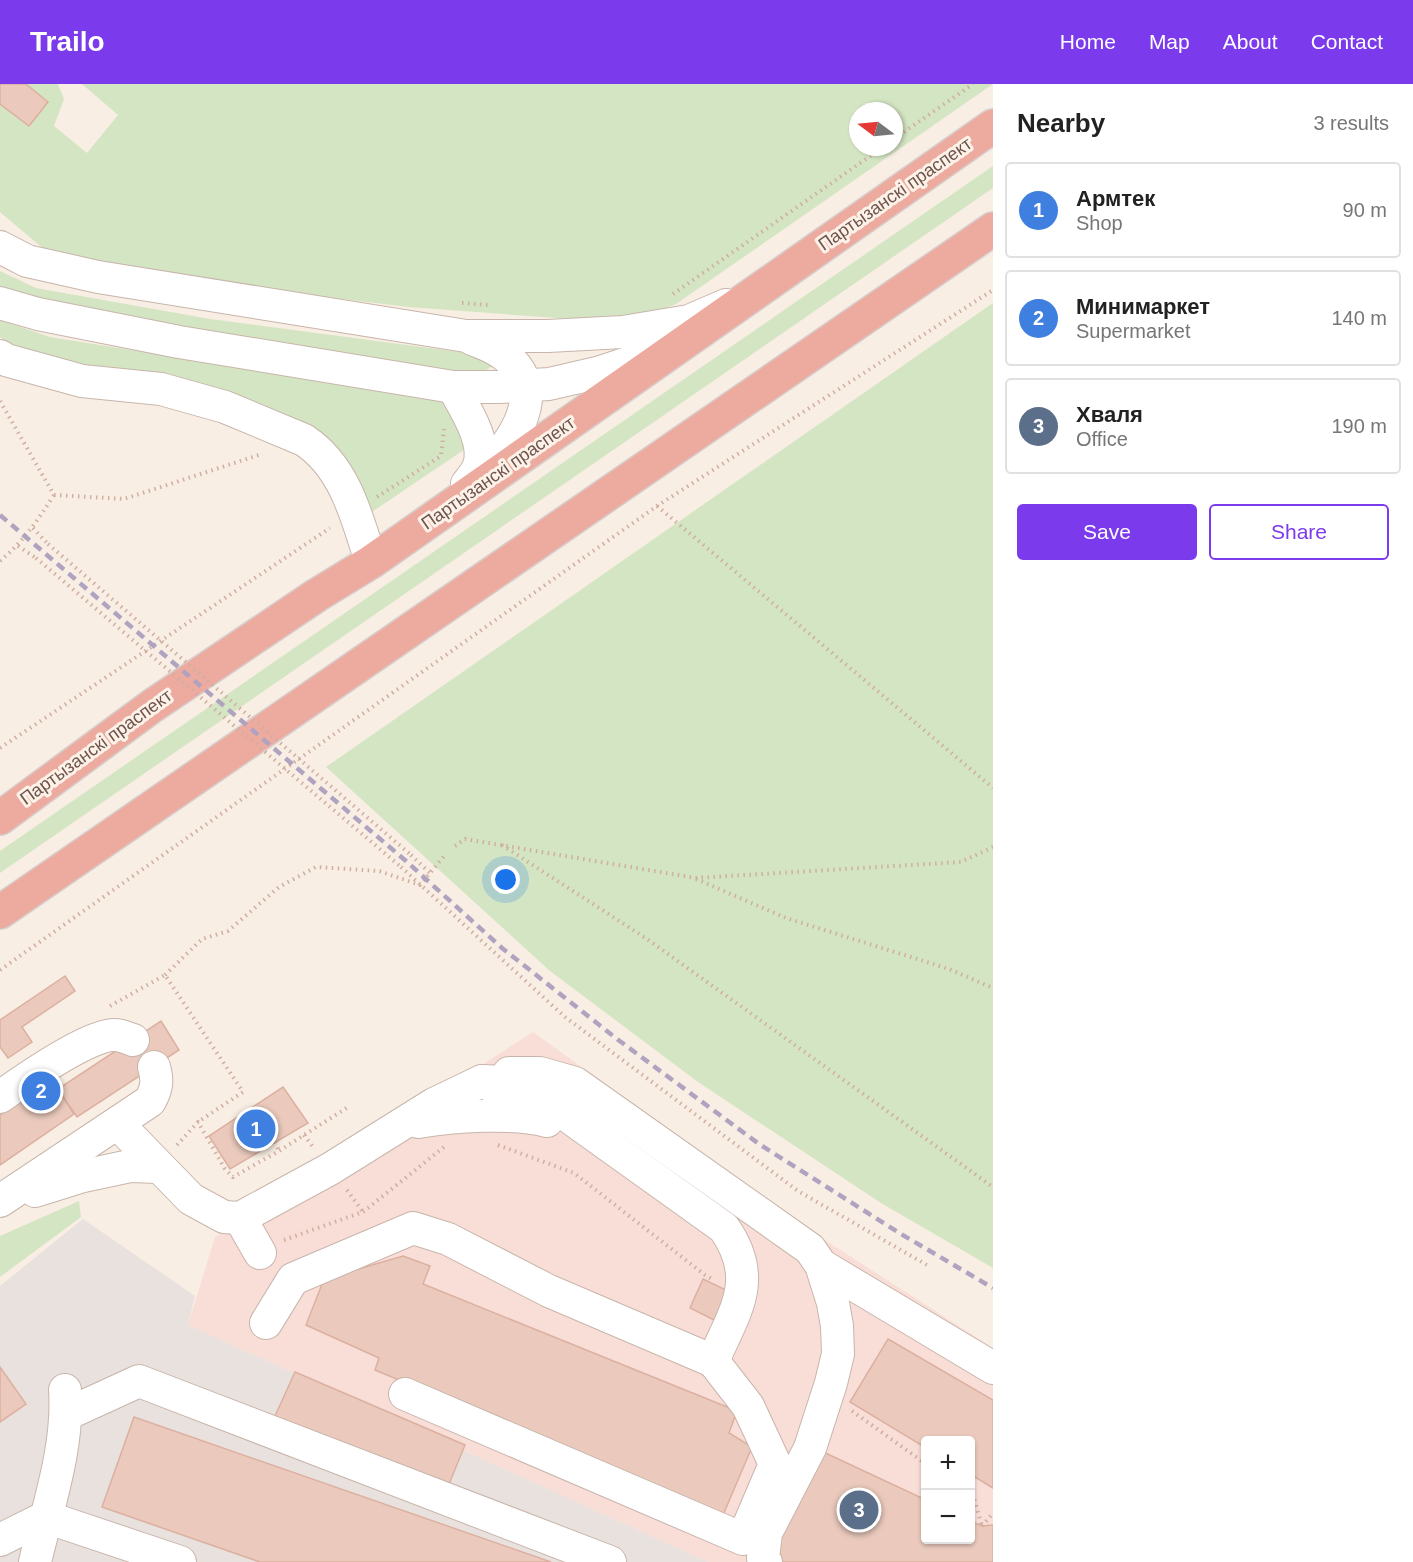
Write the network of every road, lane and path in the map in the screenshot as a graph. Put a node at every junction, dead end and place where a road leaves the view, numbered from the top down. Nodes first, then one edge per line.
1 (973, 84) edge
2 (993, 126) edge
3 (903, 133) edge
4 (870, 156) edge
5 (993, 229) edge
6 (0, 247) edge
7 (993, 290) edge
8 (755, 292) junction
9 (670, 296) dead end
10 (0, 303) edge
11 (462, 303) dead end
12 (497, 306) dead end
13 (466, 336) junction
14 (681, 346) junction
15 (0, 356) edge
16 (526, 386) junction
17 (453, 387) junction
18 (0, 401) edge
19 (445, 424) dead end
20 (304, 440) junction
21 (54, 495) junction
22 (452, 505) junction
23 (657, 506) junction
24 (356, 511) junction
25 (33, 528) junction
26 (18, 546) junction
27 (0, 561) edge
28 (370, 561) junction
29 (0, 748) edge
30 (993, 788) edge
31 (0, 818) edge
32 (502, 845) junction
33 (455, 846) dead end
34 (993, 847) edge
35 (445, 855) dead end
36 (431, 874) junction
37 (695, 879) junction
38 (420, 885) junction
39 (0, 912) edge
40 (0, 970) edge
41 (165, 975) dead end
42 (993, 988) edge
43 (133, 1040) dead end
44 (154, 1067) dead end
45 (482, 1081) junction
46 (0, 1097) edge
47 (348, 1107) dead end
48 (118, 1124) junction
49 (399, 1125) junction
50 (593, 1132) junction
51 (274, 1142) dead end
52 (496, 1145) dead end
53 (444, 1147) dead end
54 (279, 1151) junction
55 (158, 1167) junction
56 (993, 1187) edge
57 (0, 1202) edge
58 (240, 1218) junction
59 (259, 1251) joint
60 (821, 1265) junction
61 (927, 1265) dead end
62 (724, 1285) dead end
63 (266, 1323) dead end
64 (713, 1361) junction
65 (993, 1368) edge
66 (405, 1394) dead end
67 (975, 1502) edge
68 (993, 1513) edge
69 (46, 1517) junction
70 (0, 1540) edge
71 (34, 1562) edge
72 (180, 1562) edge
73 (610, 1562) edge
74 (766, 1562) edge

1 - 3 path
2 - 8 highway, Партызанскі праспект
4 - 9 path
5 - 39 highway
6 - 13 lane
7 - 23 path
8 - 13 lane
8 - 14 highway, Партызанскі праспект
10 - 17 lane
11 - 12 path
13 - 16 lane
14 - 16 lane
14 - 22 highway, Партызанскі праспект
15 - 20 lane
16 - 17 lane
16 - 22 lane
17 - 22 lane
18 - 21 path
19 - 24 path
20 - 21 path
20 - 24 lane
21 - 25 path
22 - 28 highway, Партызанскі праспект
23 - 30 path
23 - 40 path
24 - 28 lane
24 - 29 path
25 - 26 path
25 - 36 path, bridge
26 - 27 path
26 - 38 path, bridge
28 - 31 highway, Партызанскі праспект
32 - 33 path
32 - 37 path
32 - 56 path
34 - 37 path
35 - 36 path
36 - 38 path
37 - 42 path
38 - 41 path
38 - 61 path
43 - 46 lane
44 - 48 lane
45 - 49 lane
45 - 50 lane
45 - 60 lane
47 - 54 path
48 - 55 lane
48 - 57 lane
49 - 50 lane
49 - 58 lane
50 - 64 lane
51 - 54 path
52 - 62 path
53 - 59 path
54 - 55 path
55 - 57 lane
55 - 58 lane
58 - 59 lane
60 - 65 lane
60 - 74 lane
63 - 64 lane
64 - 66 lane
67 - 68 path
69 - 70 lane
69 - 71 lane
69 - 72 lane
69 - 73 lane

